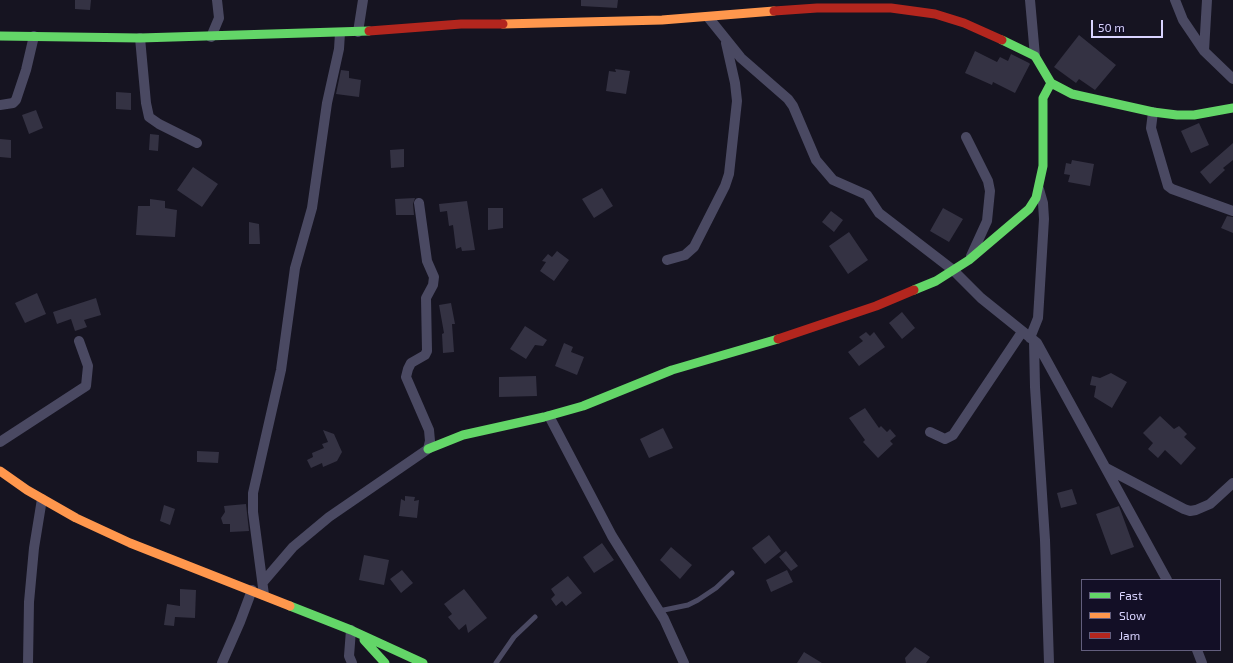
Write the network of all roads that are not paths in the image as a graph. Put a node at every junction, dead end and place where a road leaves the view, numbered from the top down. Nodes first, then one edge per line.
1 (217, 0) edge
2 (362, 0) edge
3 (1030, 0) edge
4 (1175, 0) edge
5 (1207, 0) edge
6 (708, 17) junction
7 (358, 32) junction
8 (340, 33) junction
9 (0, 36) edge
10 (34, 36) junction
11 (211, 37) junction
12 (140, 38) junction
13 (725, 39) junction
14 (1204, 51) junction
15 (1035, 56) junction
16 (1233, 79) edge
17 (1051, 83) junction
18 (0, 105) edge
19 (1233, 108) edge
20 (1153, 112) junction
21 (966, 137) dead end
22 (197, 143) dead end
23 (1039, 189) junction
24 (419, 203) dead end
25 (1233, 211) edge
26 (667, 260) dead end
27 (969, 260) junction
28 (952, 270) junction
29 (1029, 337) junction
30 (79, 341) dead end
31 (549, 416) junction
32 (930, 432) dead end
33 (0, 442) edge
34 (428, 449) junction
35 (1106, 468) junction
36 (0, 471) edge
37 (1233, 483) edge
38 (42, 499) junction
39 (732, 573) dead end
40 (1166, 579) edge
41 (263, 582) junction
42 (252, 590) junction
43 (264, 595) junction
44 (659, 611) junction
45 (535, 617) dead end
46 (351, 630) junction
47 (388, 647) junction
48 (1197, 651) edge
49 (28, 663) edge
50 (222, 663) edge
51 (352, 663) edge
52 (385, 663) edge
53 (397, 663) edge
54 (423, 663) edge
55 (496, 663) edge
56 (684, 663) edge
57 (1049, 663) edge
58 (1202, 663) edge

1 - 11 street
2 - 7 street
3 - 15 street
4 - 14 street
5 - 14 street
6 - 7 street
6 - 13 street
6 - 15 street
7 - 8 street
8 - 11 street
8 - 41 street
9 - 10 street
10 - 12 street
10 - 18 street
11 - 12 street
12 - 22 street
13 - 26 street
13 - 28 street
14 - 16 street
15 - 17 street
17 - 20 street
17 - 23 street
19 - 20 street
20 - 25 street
21 - 27 street
23 - 27 street
23 - 29 street
24 - 34 street
27 - 28 street
28 - 29 street
28 - 31 street
29 - 32 street
29 - 35 street
29 - 57 street
30 - 33 street
31 - 34 street
31 - 44 street
34 - 41 street
35 - 37 street
35 - 40 street
36 - 38 street
38 - 42 street
38 - 49 street
39 - 44 lane
41 - 43 street
42 - 43 street
42 - 50 street
43 - 46 street
44 - 56 street
45 - 55 lane
46 - 47 street
46 - 51 street
46 - 52 street
47 - 53 street
47 - 54 street
48 - 58 street

